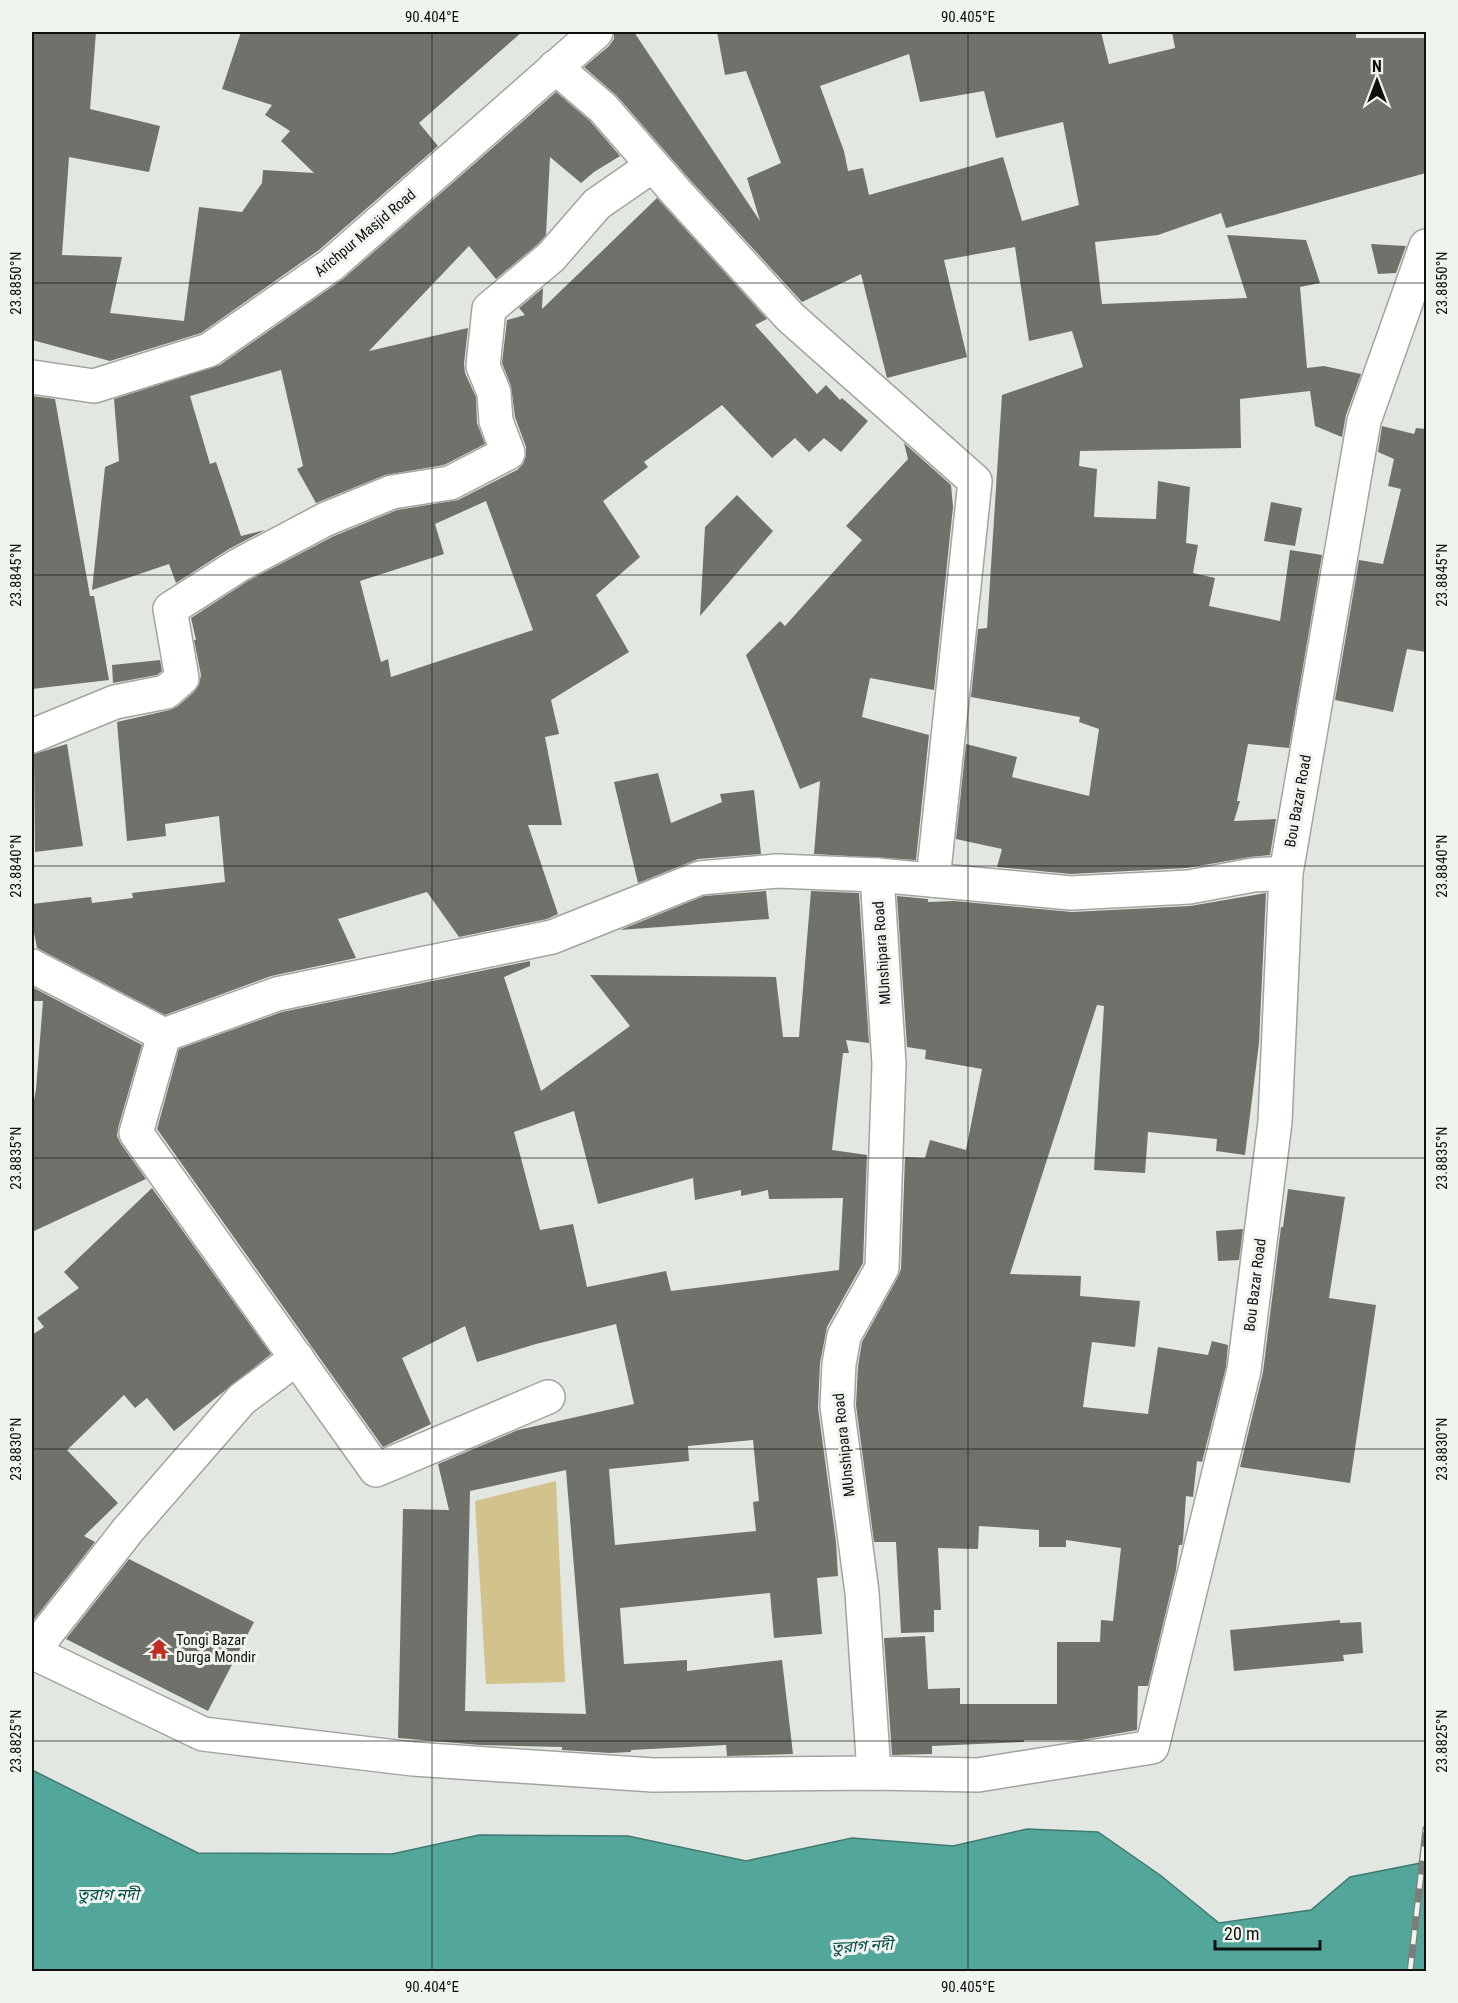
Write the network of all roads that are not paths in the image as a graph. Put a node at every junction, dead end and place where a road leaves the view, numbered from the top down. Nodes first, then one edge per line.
1 (596, 32) edge
2 (555, 67) junction
3 (652, 166) junction
4 (1426, 246) edge
5 (32, 377) edge
6 (32, 736) edge
7 (1286, 873) junction
8 (877, 875) junction
9 (933, 880) junction
10 (32, 966) edge
11 (164, 1035) junction
12 (297, 1358) junction
13 (548, 1397) dead end
14 (32, 1652) edge
15 (874, 1773) junction

1 - 2 street, Arichpur Masjid Road
2 - 3 street
2 - 5 street, Arichpur Masjid Road
3 - 6 street
3 - 9 street
4 - 7 street, Bou Bazar Road
7 - 9 street
7 - 15 street, Bou Bazar Road
8 - 9 street
8 - 11 street
8 - 15 street, MUnshipara Road
10 - 11 street
11 - 12 street
12 - 13 street
12 - 14 street
14 - 15 street

